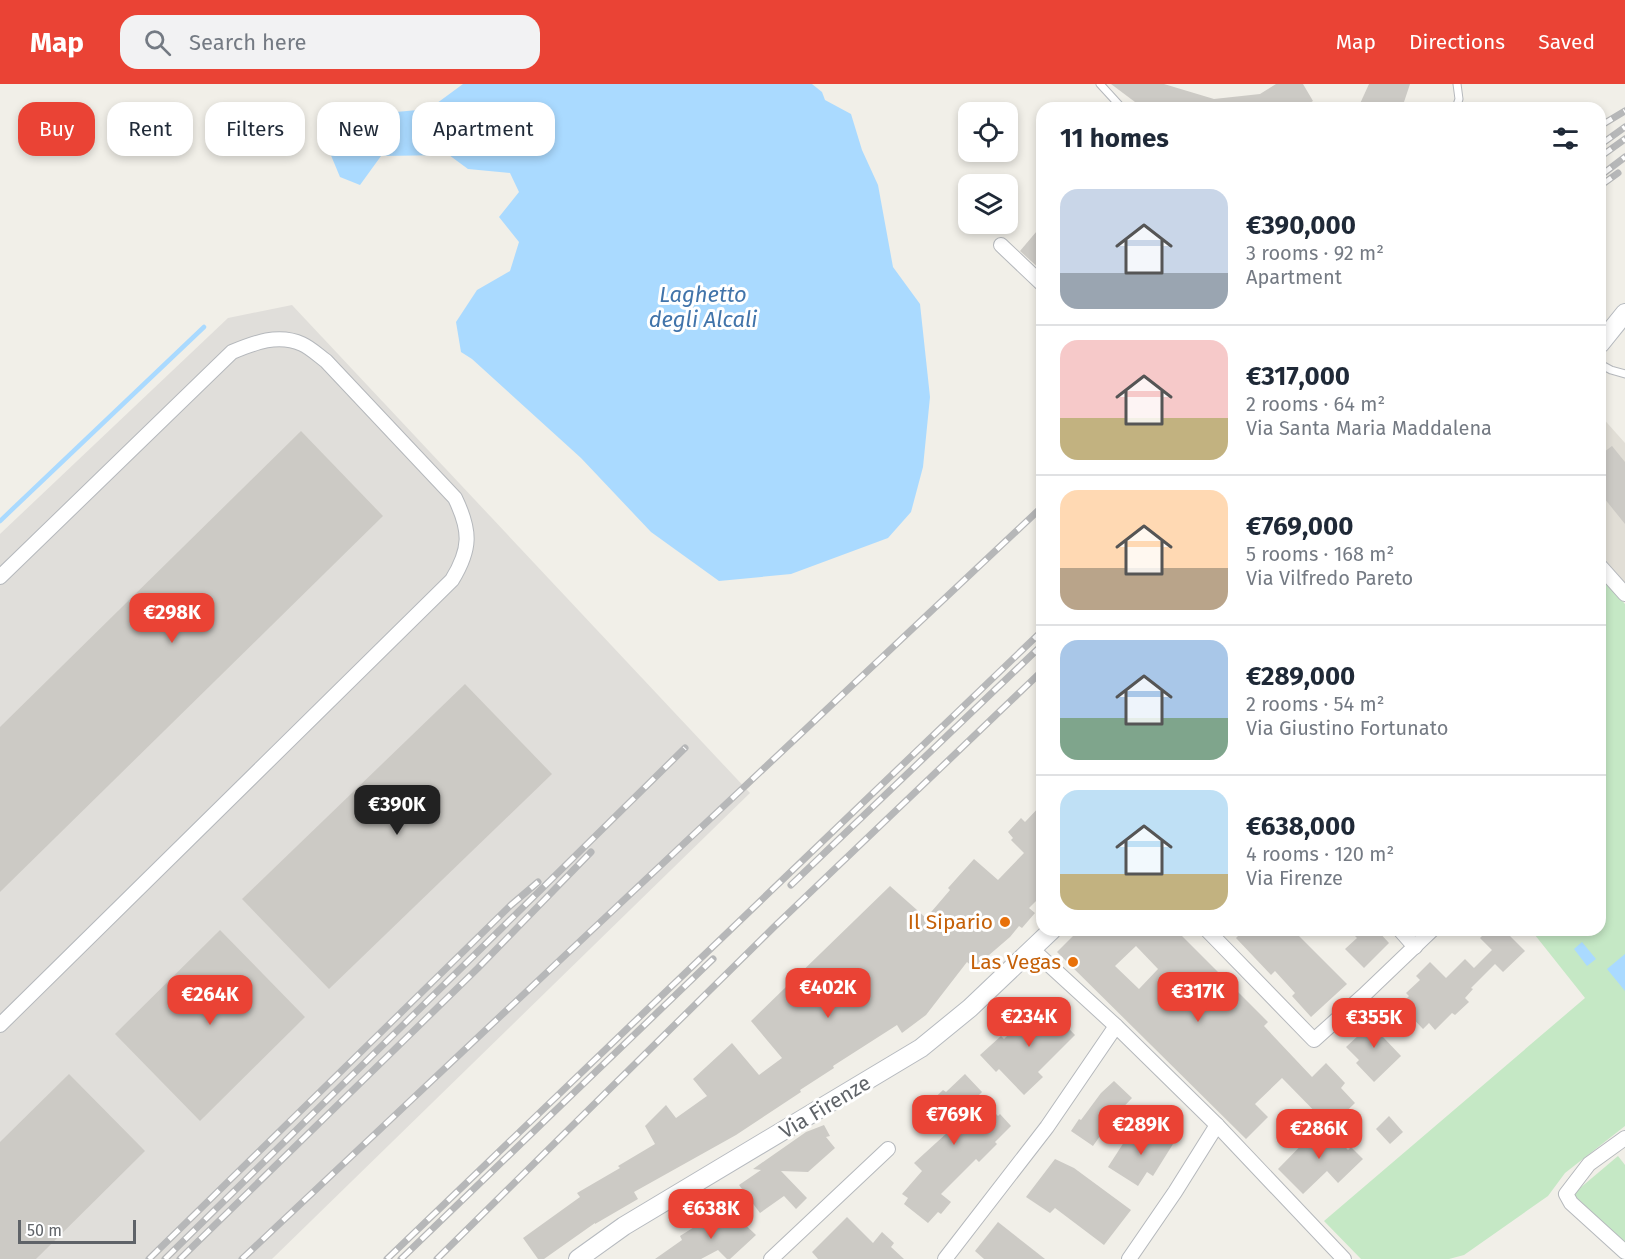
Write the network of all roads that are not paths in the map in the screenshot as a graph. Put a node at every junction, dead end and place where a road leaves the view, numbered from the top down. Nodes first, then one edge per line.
1 (1100, 84) edge
2 (1457, 84) edge
3 (1116, 102) edge
4 (1458, 102) edge
5 (1000, 245) dead end
6 (1036, 278) edge
7 (1625, 313) edge
8 (1606, 337) edge
9 (1606, 367) edge
10 (1625, 374) edge
11 (1606, 573) edge
12 (0, 577) edge
13 (1625, 594) edge
14 (1046, 936) edge
15 (1213, 936) edge
16 (1405, 936) edge
17 (1426, 936) edge
18 (1414, 947) junction
19 (1033, 950) junction
20 (0, 1025) edge
21 (1116, 1026) junction
22 (1217, 1125) junction
23 (1625, 1137) edge
24 (888, 1149) dead end
25 (1625, 1252) edge
26 (578, 1259) edge
27 (771, 1259) edge
28 (945, 1259) edge
29 (1129, 1259) edge
30 (1344, 1259) edge

1 - 3 lane
2 - 4 lane
5 - 6 street
7 - 8 main road
9 - 10 lane
11 - 13 street
12 - 20 street
14 - 19 main road, Via Firenze
15 - 18 street
16 - 18 street
17 - 18 street
19 - 21 street
19 - 26 main road, Via Firenze
21 - 22 street
21 - 28 street
22 - 29 street
22 - 30 street
23 - 25 street
24 - 27 street

